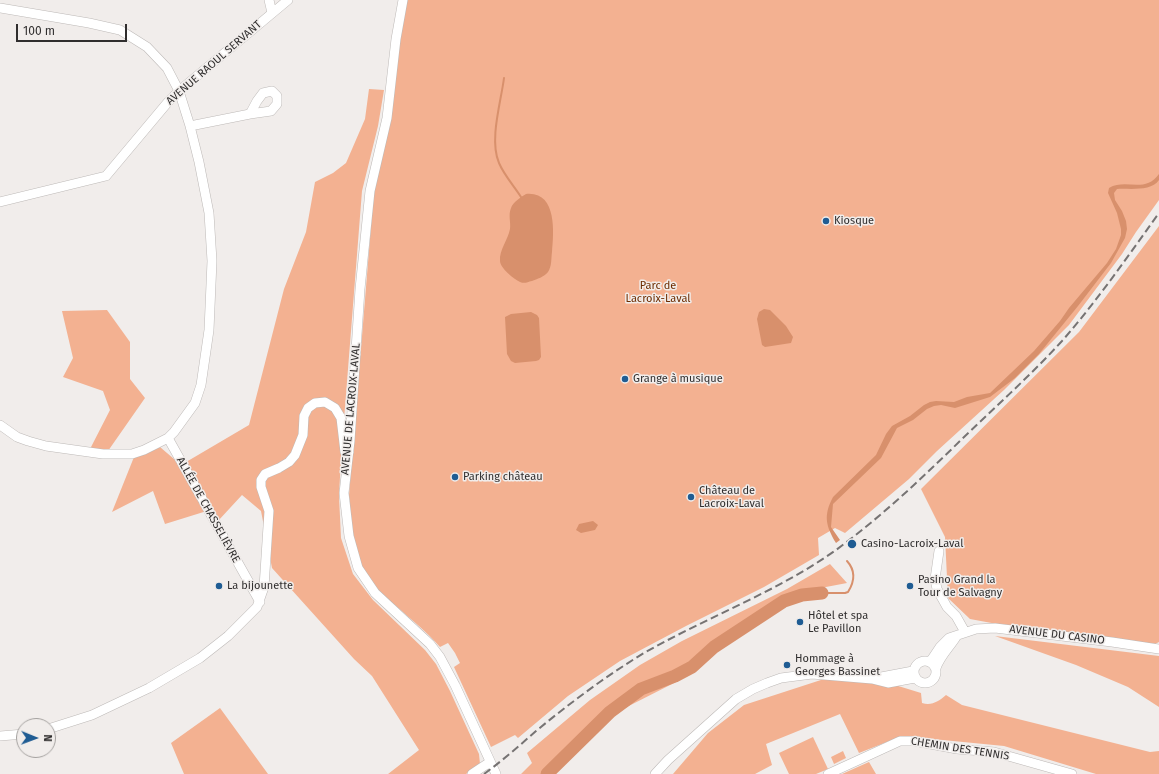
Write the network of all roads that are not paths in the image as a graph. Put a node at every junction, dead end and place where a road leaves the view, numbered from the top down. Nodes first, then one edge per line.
1 (269, 0) edge
2 (288, 0) edge
3 (403, 0) edge
4 (0, 8) edge
5 (272, 13) junction
6 (179, 91) junction
7 (250, 114) dead end
8 (190, 126) junction
9 (0, 202) edge
10 (0, 425) edge
11 (168, 438) junction
12 (349, 452) junction
13 (939, 551) dead end
14 (260, 602) junction
15 (961, 634) junction
16 (1159, 649) edge
17 (933, 665) junction
18 (914, 674) junction
19 (56, 726) edge
20 (16, 735) edge
21 (0, 736) edge
22 (490, 762) junction
23 (472, 774) edge
24 (496, 774) edge
25 (655, 774) edge
26 (828, 774) edge
27 (1072, 774) edge

1 - 5 street
2 - 5 street, AVENUE RAOUL SERVANT
3 - 12 street, AVENUE DE LACROIX-LAVAL
4 - 6 street
5 - 6 street, AVENUE RAOUL SERVANT
6 - 8 street
6 - 9 street, AVENUE RAOUL SERVANT
7 - 8 street
8 - 11 street
10 - 11 street
11 - 14 street, ALLÉE DE CHASSELIÈVRE
12 - 14 street
12 - 22 street, AVENUE DE LACROIX-LAVAL
13 - 15 street
14 - 19 street
15 - 16 street, AVENUE DU CASINO
15 - 17 street
17 - 18 street
17 - 18 street
18 - 25 street
20 - 21 street
22 - 23 street
22 - 24 street, AVENUE DE LACROIX-LAVAL
26 - 27 street, CHEMIN DES TENNIS

